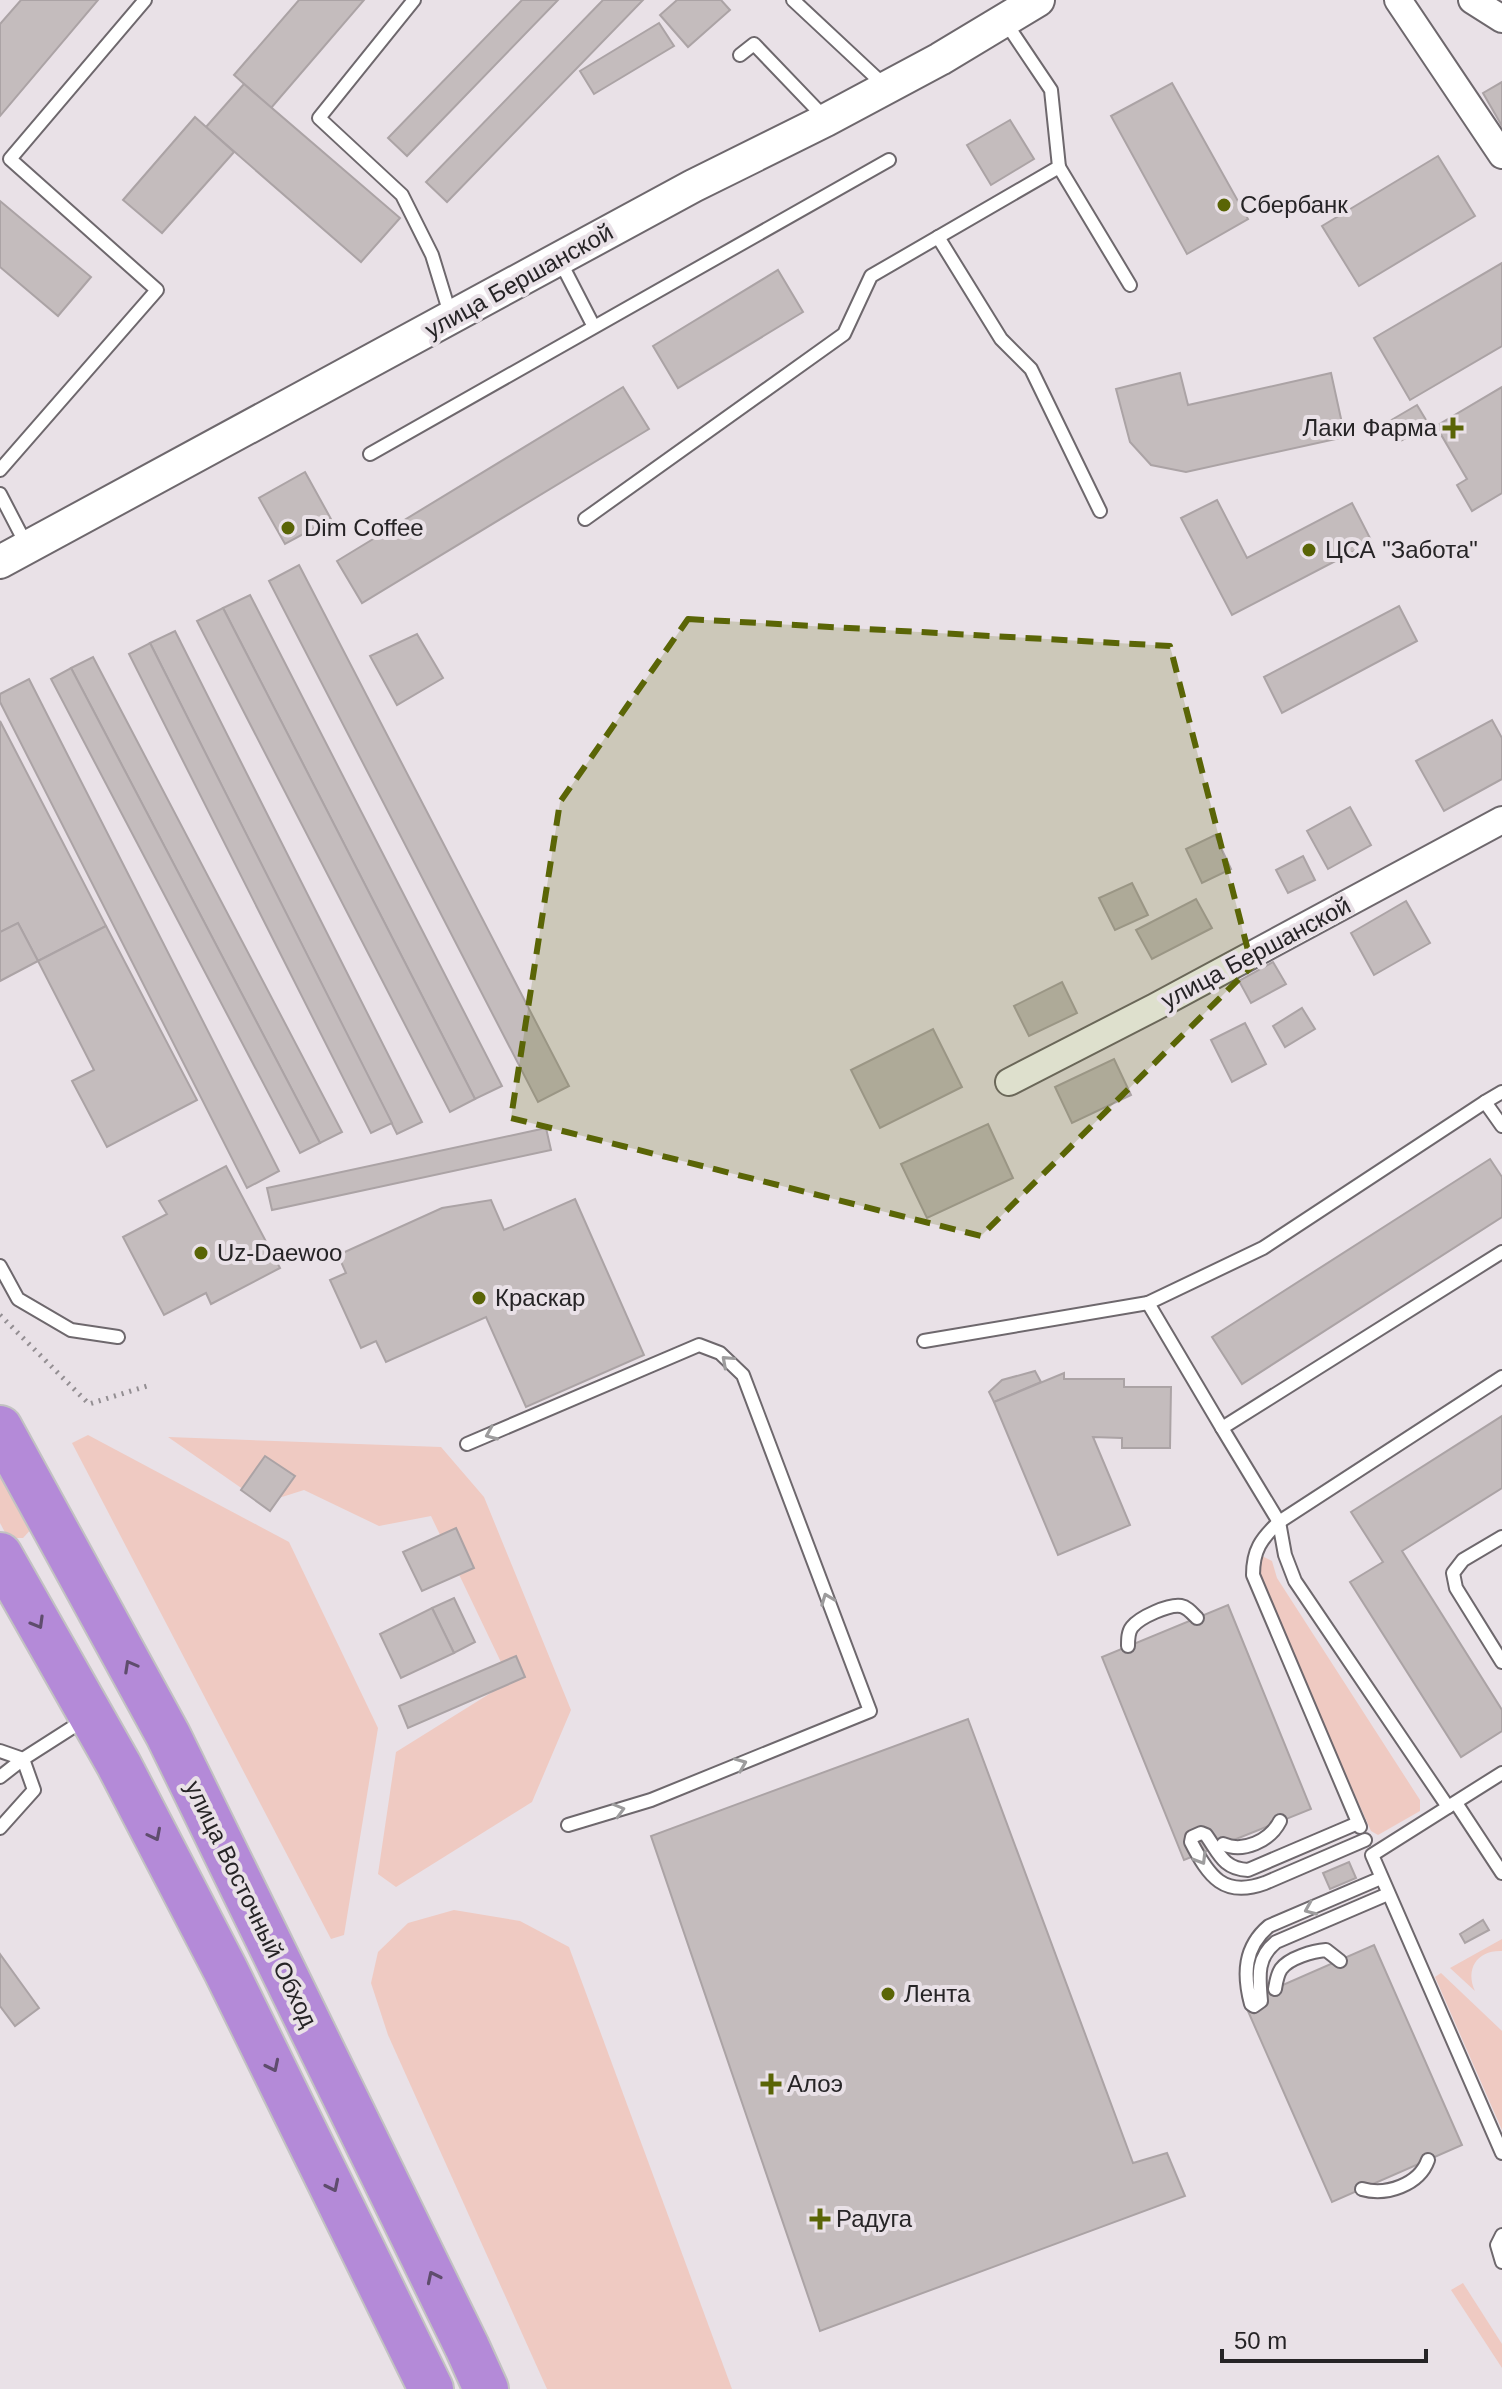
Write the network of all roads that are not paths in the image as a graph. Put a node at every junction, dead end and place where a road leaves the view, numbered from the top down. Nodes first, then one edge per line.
1 (145, 0) edge
2 (414, 0) edge
3 (793, 0) edge
4 (1038, 0) edge
5 (1398, 0) edge
6 (1472, 0) edge
7 (1502, 19) edge
8 (1004, 20) junction
9 (740, 55) dead end
10 (886, 88) junction
11 (826, 120) junction
12 (1502, 155) edge
13 (889, 160) dead end
14 (1059, 167) junction
15 (938, 237) junction
16 (559, 259) junction
17 (1130, 285) dead end
18 (451, 318) junction
19 (593, 325) junction
20 (370, 454) dead end
21 (0, 470) edge
22 (0, 494) edge
23 (1100, 511) dead end
24 (585, 519) dead end
25 (14, 554) edge
26 (1502, 820) edge
27 (1009, 1082) dead end
28 (1502, 1092) edge
29 (1485, 1102) junction
30 (1502, 1126) edge
31 (1502, 1252) edge
32 (0, 1266) edge
33 (1148, 1303) junction
34 (118, 1337) dead end
35 (924, 1341) dead end
36 (1502, 1377) edge
37 (0, 1428) edge
38 (1222, 1428) junction
39 (467, 1444) dead end
40 (1279, 1522) junction
41 (1502, 1537) edge
42 (0, 1555) edge
43 (1197, 1618) dead end
44 (1128, 1646) dead end
45 (1502, 1662) edge
46 (91, 1715) junction
47 (0, 1751) edge
48 (23, 1759) junction
49 (1502, 1773) edge
50 (0, 1777) edge
51 (1452, 1805) junction
52 (1280, 1821) dead end
53 (1358, 1823) junction
54 (568, 1825) dead end
55 (0, 1828) edge
56 (1365, 1840) junction
57 (1223, 1844) dead end
58 (1372, 1855) junction
59 (1502, 1873) edge
60 (1381, 1878) junction
61 (1388, 1894) junction
62 (1340, 1961) dead end
63 (1275, 1989) dead end
64 (1502, 2153) edge
65 (1428, 2160) dead end
66 (1362, 2189) dead end
67 (1502, 2235) edge
68 (1502, 2262) edge
69 (431, 2389) edge
70 (486, 2389) edge

1 - 21 lane
2 - 18 lane
3 - 10 lane
4 - 8 street, улица Бершанской
5 - 12 street
6 - 7 street
8 - 10 street, улица Бершанской
8 - 14 lane
9 - 11 lane
10 - 11 street, улица Бершанской
11 - 16 street, улица Бершанской
13 - 19 lane
14 - 15 lane
14 - 17 lane
15 - 23 lane
15 - 24 lane
16 - 18 street, улица Бершанской
16 - 19 lane
18 - 25 street, улица Бершанской
19 - 20 lane
22 - 25 lane
26 - 27 street, улица Бершанской
28 - 29 lane
29 - 30 lane
29 - 33 lane
31 - 38 lane
32 - 34 lane
33 - 35 lane
33 - 38 lane
36 - 40 lane
70 -> 37 highway, улица Восточный Обход
38 - 40 lane
54 -> 39 lane
40 - 51 lane
40 - 53 lane
41 - 45 lane
42 -> 46 highway
43 - 44 lane
46 - 48 lane
46 -> 69 highway
47 - 48 lane
48 - 50 lane
48 - 55 lane
49 - 51 lane
51 - 58 lane
51 - 59 lane
52 - 57 lane
53 - 56 lane
53 -> 56 lane
56 - 58 lane
58 - 60 lane
60 - 61 lane
60 -> 61 lane
61 - 64 lane
62 - 63 lane
65 - 66 lane
67 - 68 lane

